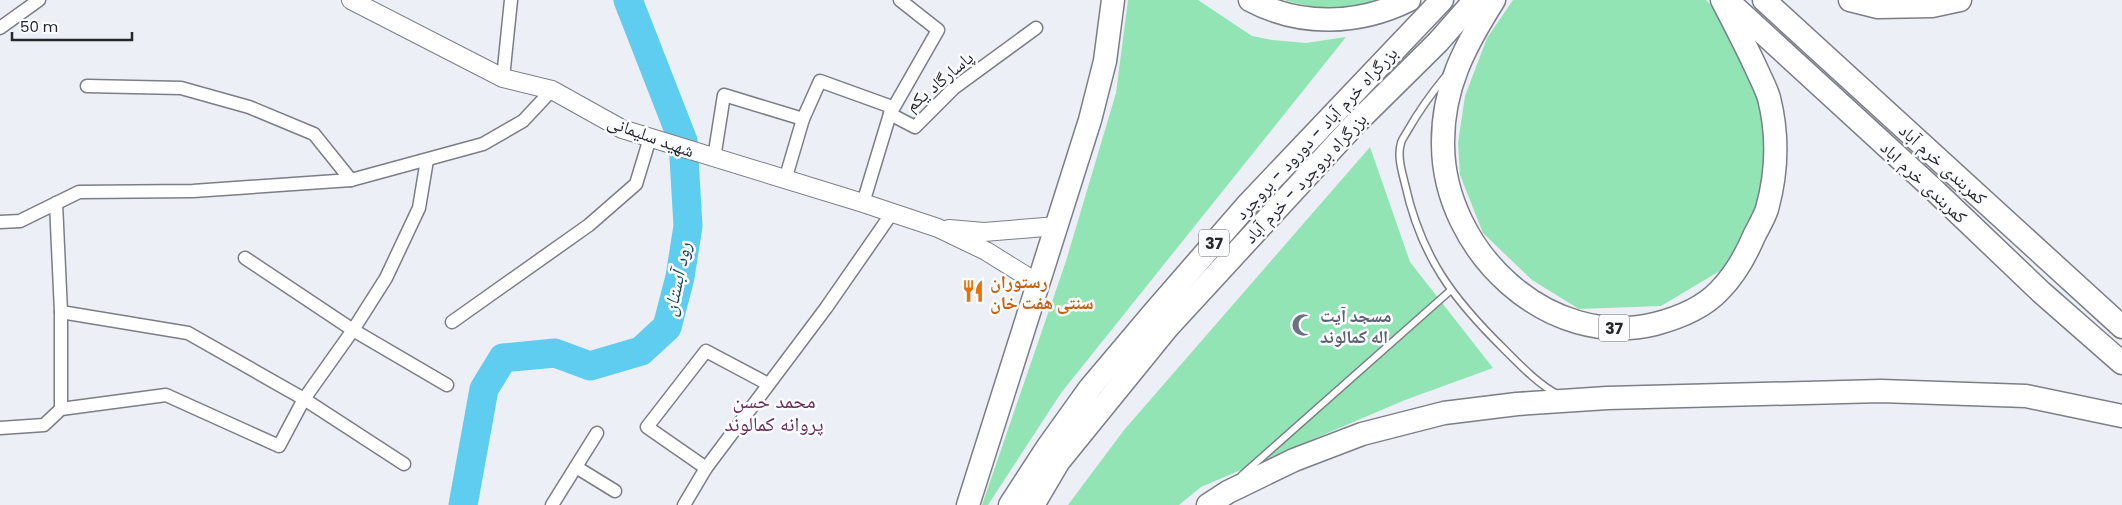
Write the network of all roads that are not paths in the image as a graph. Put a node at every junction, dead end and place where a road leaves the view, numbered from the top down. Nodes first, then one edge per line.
1 (39, 0) edge
2 (351, 0) edge
3 (512, 0) edge
4 (900, 0) edge
5 (1113, 0) edge
6 (1250, 0) edge
7 (1409, 0) edge
8 (1442, 0) edge
9 (1475, 0) edge
10 (1494, 0) edge
11 (1722, 0) edge
12 (1727, 0) edge
13 (1764, 0) edge
14 (1850, 0) edge
15 (1960, 0) edge
16 (0, 28) edge
17 (1036, 28) dead end
18 (1461, 56) junction
19 (504, 78) junction
20 (87, 86) dead end
21 (552, 90) junction
22 (891, 110) junction
23 (803, 119) junction
24 (651, 138) junction
25 (714, 158) junction
26 (427, 160) junction
27 (351, 180) junction
28 (785, 180) junction
29 (56, 203) junction
30 (863, 203) junction
31 (892, 212) junction
32 (0, 222) edge
33 (1057, 226) junction
34 (938, 228) junction
35 (245, 258) dead end
36 (1039, 284) junction
37 (1451, 290) junction
38 (61, 312) junction
39 (452, 322) dead end
40 (2122, 327) edge
41 (353, 330) junction
42 (2122, 363) edge
43 (768, 384) junction
44 (447, 385) dead end
45 (304, 400) junction
46 (1572, 400) junction
47 (61, 409) junction
48 (2122, 416) edge
49 (0, 428) edge
50 (596, 433) dead end
51 (404, 464) dead end
52 (576, 467) junction
53 (706, 468) junction
54 (615, 491) dead end
55 (1209, 504) edge
56 (552, 505) edge
57 (684, 505) edge
58 (968, 505) edge
59 (1010, 505) edge
60 (1033, 505) edge

1 - 16 street
2 - 19 street, شهید سلیمانی
3 - 19 street
4 - 22 street
5 - 33 highway
6 - 7 highway
8 - 59 highway, بزرگراه خرم آباد - دورود - بروجرد / 37
9 - 60 highway, بزرگراه بروجرد - خرم آباد / 37
10 - 18 highway, 37
11 - 18 highway, 37
12 - 42 highway, کمربندی خرم اباد
13 - 40 highway, کمربندی خرم آباد
14 - 15 highway
17 - 22 street, پاسارگاد یکم
18 - 37 lane
19 - 21 street, شهید سلیمانی
20 - 27 street
21 - 24 street, شهید سلیمانی
21 - 26 street
22 - 23 street
22 - 30 street, پاسارگاد یکم
23 - 25 street
23 - 28 street
24 - 25 street, شهید سلیمانی
24 - 39 street
25 - 28 street, شهید سلیمانی
26 - 27 street
26 - 41 street
27 - 29 street
28 - 30 street, شهید سلیمانی
29 - 32 street
29 - 38 street
30 - 31 street, شهید سلیمانی
31 - 34 street, شهید سلیمانی
31 - 43 street
33 - 34 street, شهید سلیمانی
33 - 36 highway
34 - 36 street, شهید سلیمانی
35 - 41 street
36 - 58 highway
37 - 46 lane
37 - 55 lane
38 - 45 street
38 - 47 street
41 - 44 street
41 - 45 street
43 - 53 street
43 - 53 street
45 - 47 street
45 - 51 street
46 - 48 highway
46 - 55 highway
47 - 49 street
50 - 52 street
52 - 54 street
52 - 56 street
53 - 57 street

